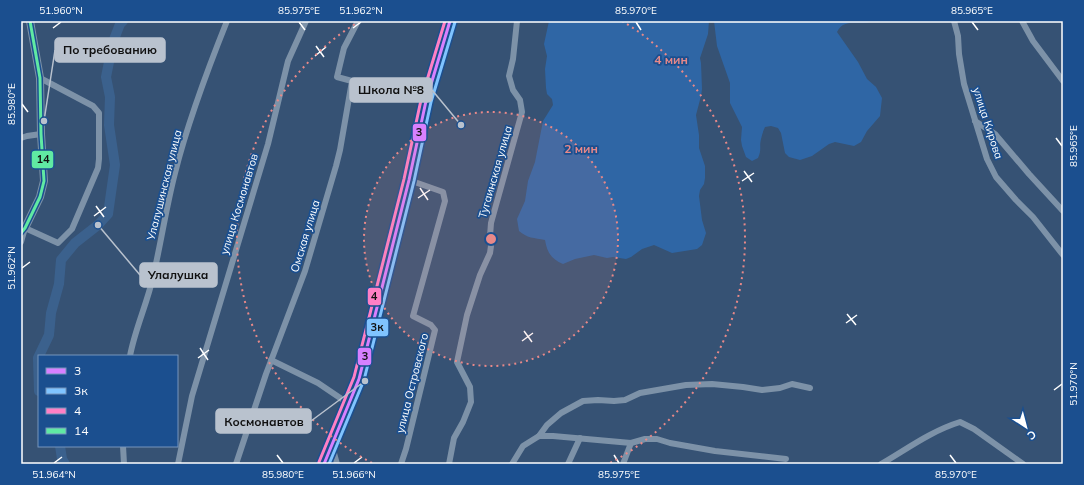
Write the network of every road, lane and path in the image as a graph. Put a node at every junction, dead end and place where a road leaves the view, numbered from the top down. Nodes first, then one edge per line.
1 (30, 21) edge
2 (227, 21) edge
3 (306, 21) edge
4 (358, 21) edge
5 (450, 21) edge
6 (516, 21) edge
7 (954, 21) edge
8 (1022, 21) edge
9 (40, 78) junction
10 (1063, 81) edge
11 (975, 121) junction
12 (41, 134) junction
13 (21, 138) edge
14 (409, 180) junction
15 (1063, 211) edge
16 (23, 230) edge
17 (21, 242) edge
18 (1063, 255) edge
19 (130, 355) edge
20 (271, 360) junction
21 (810, 388) dead end
22 (349, 404) junction
23 (539, 436) junction
24 (580, 438) junction
25 (631, 443) junction
26 (332, 446) junction
27 (123, 447) edge
28 (786, 459) dead end
29 (124, 464) edge
30 (178, 464) edge
31 (236, 464) edge
32 (324, 464) edge
33 (337, 464) edge
34 (401, 464) edge
35 (449, 464) edge
36 (512, 464) edge
37 (568, 464) edge
38 (623, 464) edge
39 (881, 464) edge
40 (1023, 464) edge

1 - 9 street
2 - 19 street, Улалушинская улица
3 - 30 street, улица Космонавтов
4 - 20 street, Омская улица
5 - 14 street
6 - 35 street, Тугаинская улица
7 - 11 street, улица Кирова
8 - 10 street
9 - 12 street
9 - 16 street
11 - 15 street
11 - 18 street, улица Кирова
12 - 13 street
12 - 16 street
14 - 22 street
14 - 34 street, улица Островского
16 - 17 street
20 - 22 street
20 - 31 street, Омская улица
21 - 23 street
22 - 26 street
23 - 24 street
23 - 36 street
24 - 25 street
24 - 37 street
25 - 28 street
25 - 38 street
26 - 32 street
26 - 33 street
27 - 29 street
39 - 40 street

